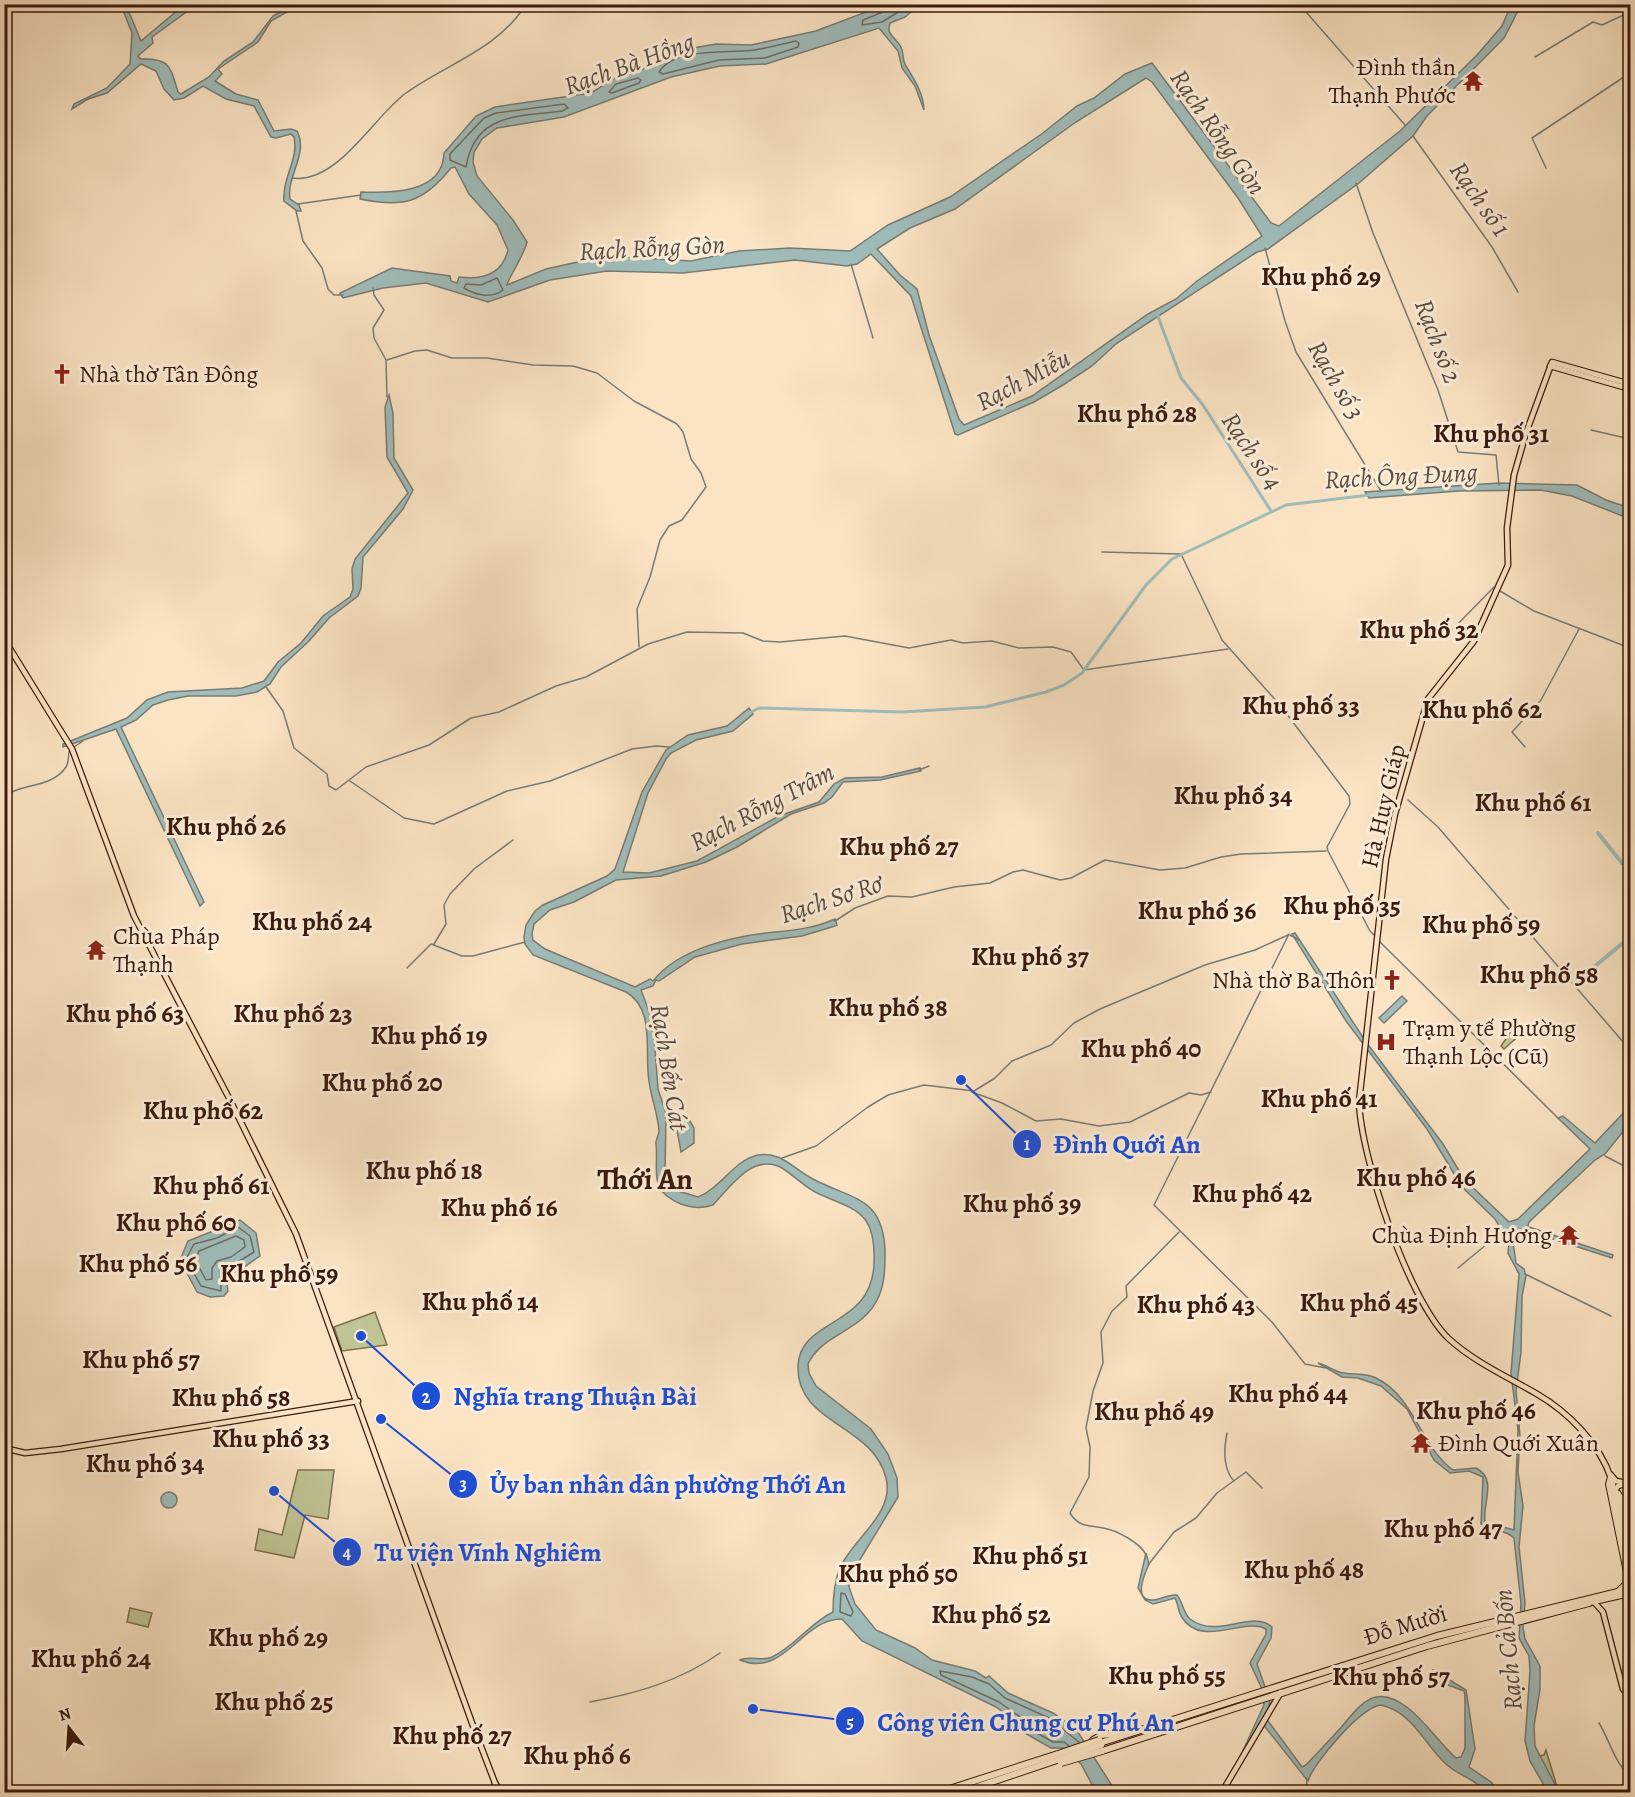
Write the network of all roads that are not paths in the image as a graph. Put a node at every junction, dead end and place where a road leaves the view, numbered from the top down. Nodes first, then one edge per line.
1 (1618, 383) junction
2 (1630, 384) edge
3 (1630, 389) edge
4 (4, 639) edge
5 (358, 1401) junction
6 (4, 1448) edge
7 (1610, 1476) junction
8 (1629, 1482) edge
9 (1616, 1492) junction
10 (1619, 1505) junction
11 (1630, 1548) edge
12 (1630, 1562) edge
13 (1630, 1579) edge
14 (1630, 1589) edge
15 (1617, 1592) junction
16 (1629, 1595) edge
17 (1609, 1598) junction
18 (1591, 1602) junction
19 (1570, 1607) junction
20 (1603, 1612) junction
21 (1519, 1616) junction
22 (1309, 1677) junction
23 (1270, 1692) junction
24 (1281, 1692) junction
25 (1262, 1694) junction
26 (1630, 1697) edge
27 (1186, 1722) junction
28 (1126, 1732) junction
29 (1133, 1740) junction
30 (1100, 1745) junction
31 (1060, 1758) junction
32 (992, 1778) junction
33 (495, 1783) junction
34 (495, 1792) edge
35 (501, 1792) edge
36 (940, 1792) edge
37 (948, 1792) edge
38 (962, 1792) edge
39 (972, 1792) edge
40 (1222, 1792) edge

1 - 2 main road
1 - 3 main road
1 - 7 main road, Hà Huy Giáp
4 - 5 main road
5 - 6 main road
5 - 33 main road
7 - 8 main road
7 - 9 main road
7 - 13 highway
8 - 9 main road
9 - 10 main road
9 - 11 highway
10 - 12 main road
10 - 13 main road
13 - 15 highway
14 - 15 highway
15 - 19 highway
16 - 17 highway
17 - 18 highway
17 - 20 main road
18 - 19 highway
18 - 20 main road
19 - 21 highway
20 - 26 main road
21 - 22 highway, Đỗ Mười
21 - 22 highway, Đỗ Mười
22 - 23 highway, Đỗ Mười
22 - 24 highway, Đỗ Mười
23 - 24 highway, Đỗ Mười
23 - 25 highway
24 - 40 main road
25 - 27 highway
25 - 28 highway
25 - 30 highway
27 - 29 highway
27 - 30 highway
28 - 29 highway
28 - 30 highway
29 - 30 highway
30 - 31 highway, bridge
31 - 32 highway
31 - 38 highway
31 - 39 highway
32 - 36 highway
32 - 37 highway
33 - 34 main road
33 - 35 main road

